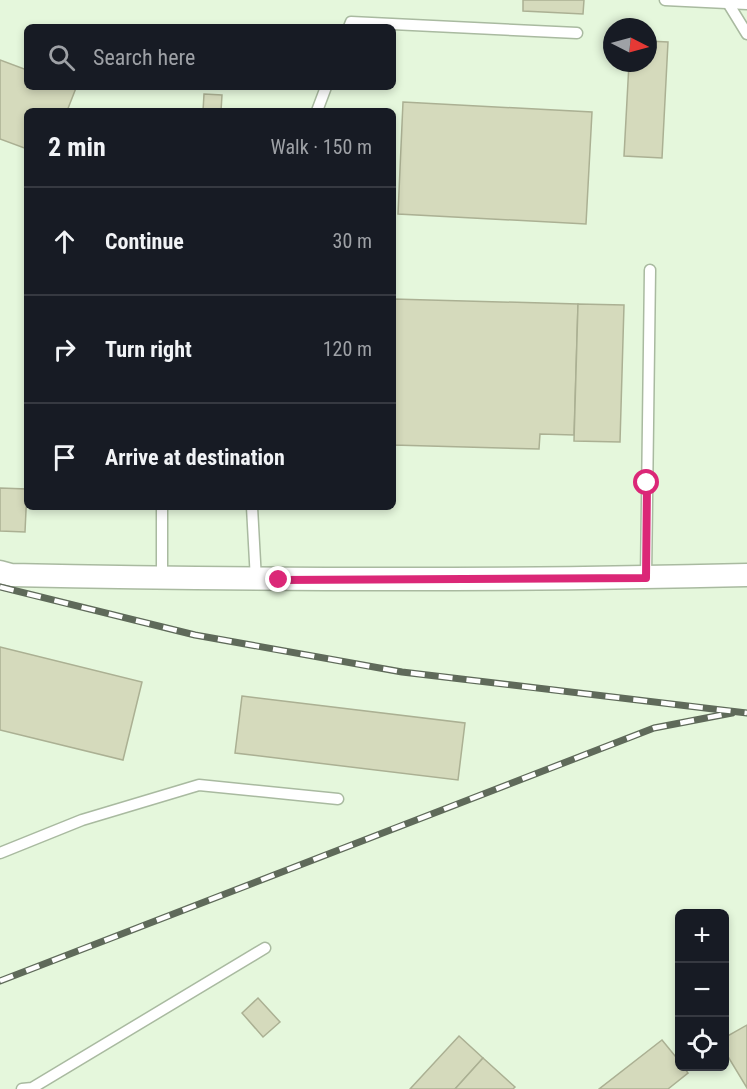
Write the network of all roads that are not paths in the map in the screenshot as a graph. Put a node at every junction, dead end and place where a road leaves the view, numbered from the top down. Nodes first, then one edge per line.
1 (665, 0) edge
2 (728, 3) junction
3 (747, 4) edge
4 (350, 24) edge
5 (392, 24) edge
6 (396, 24) edge
7 (577, 33) dead end
8 (747, 34) edge
9 (325, 90) edge
10 (318, 108) edge
11 (650, 270) dead end
12 (162, 510) edge
13 (252, 510) edge
14 (0, 572) edge
15 (747, 575) edge
16 (162, 578) junction
17 (646, 578) junction
18 (256, 580) junction
19 (338, 799) dead end
20 (0, 854) edge
21 (265, 948) dead end
22 (22, 1089) edge

1 - 2 lane
2 - 3 lane
2 - 8 lane
4 - 5 lane
6 - 7 lane
9 - 10 lane
11 - 17 lane
12 - 16 lane
13 - 18 lane
14 - 16 street
15 - 17 street
16 - 18 street
17 - 18 street
19 - 20 lane
21 - 22 lane

